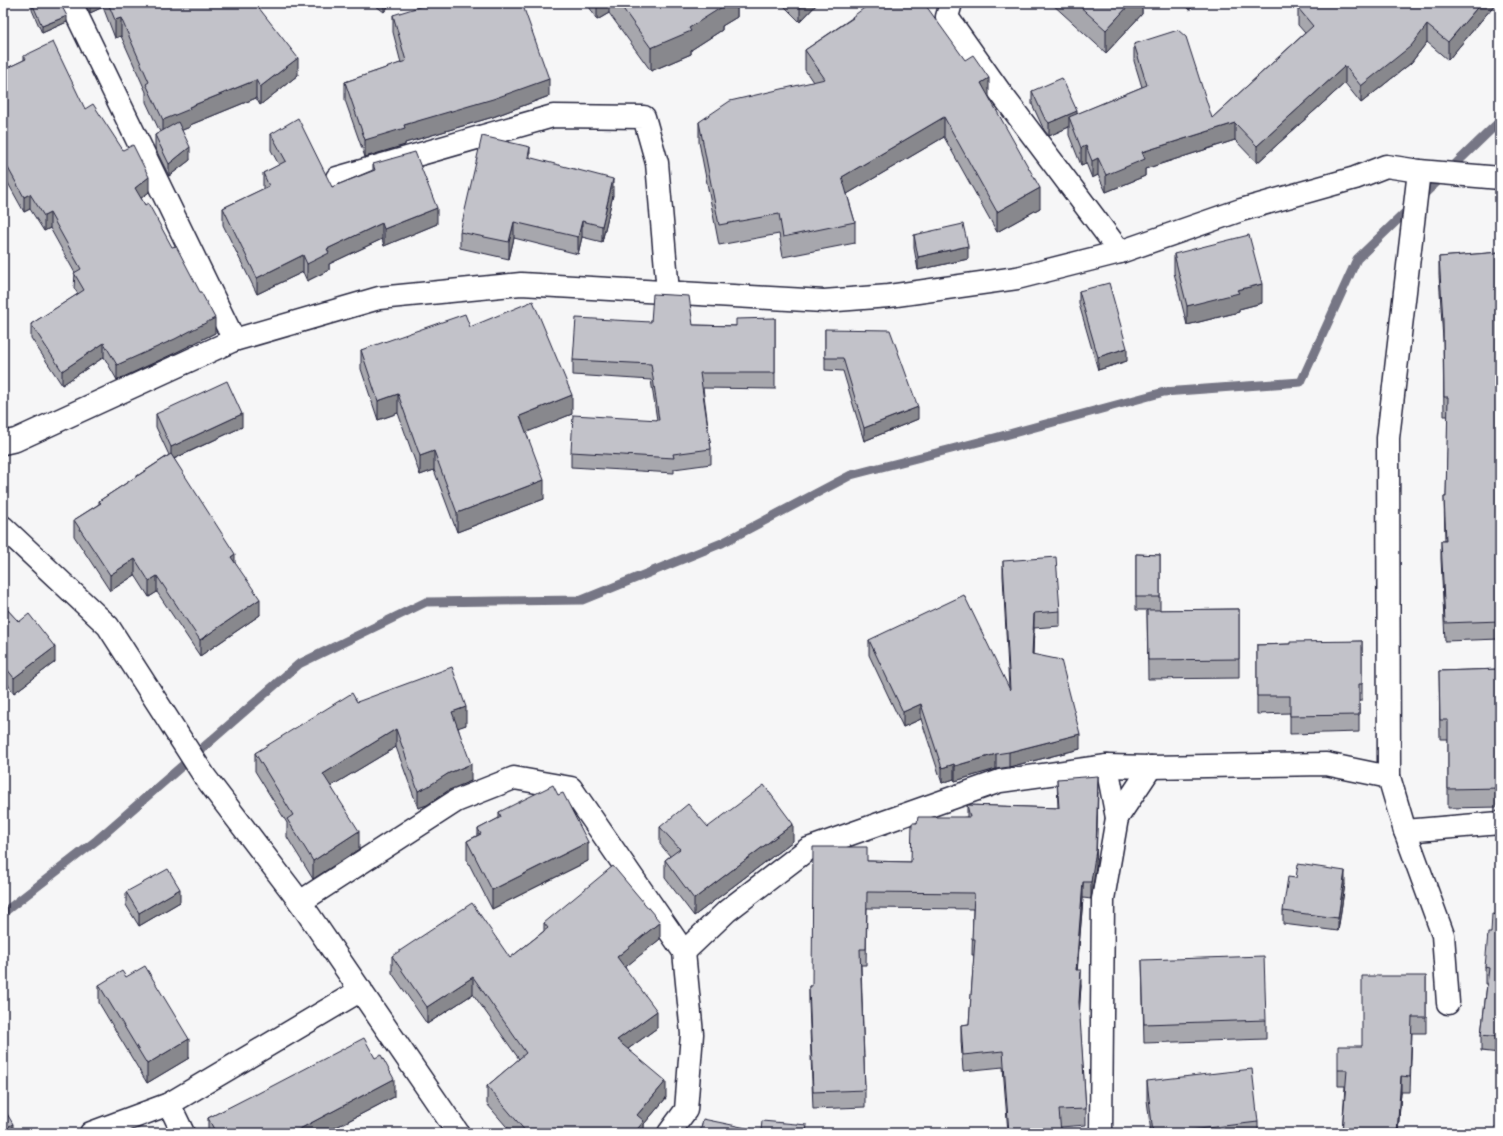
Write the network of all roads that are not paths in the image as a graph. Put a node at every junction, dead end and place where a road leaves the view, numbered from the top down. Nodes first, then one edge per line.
1 (71, 3) edge
2 (951, 3) edge
3 (1419, 171) junction
4 (337, 178) dead end
5 (1500, 178) edge
6 (1120, 252) junction
7 (668, 292) junction
8 (234, 340) junction
9 (3, 443) edge
10 (3, 527) edge
11 (1107, 766) junction
12 (1151, 767) junction
13 (1389, 777) junction
14 (1117, 818) junction
15 (1500, 823) edge
16 (1405, 831) junction
17 (300, 902) junction
18 (684, 952) junction
19 (361, 990) junction
20 (1448, 1003) dead end
21 (169, 1104) junction
22 (91, 1133) edge
23 (183, 1133) edge
24 (458, 1133) edge
25 (669, 1133) edge
26 (1101, 1133) edge

1 - 8 street
2 - 6 street
3 - 5 street
3 - 6 street
3 - 13 street
4 - 7 street
6 - 7 street
7 - 8 street
8 - 9 street
10 - 17 street
11 - 12 street
11 - 14 street
11 - 18 street
12 - 13 street
12 - 14 street
13 - 16 street
14 - 26 street
15 - 16 street
16 - 20 street
17 - 18 street
17 - 19 street
18 - 25 street
19 - 21 street
19 - 24 street
21 - 22 street
21 - 23 street

